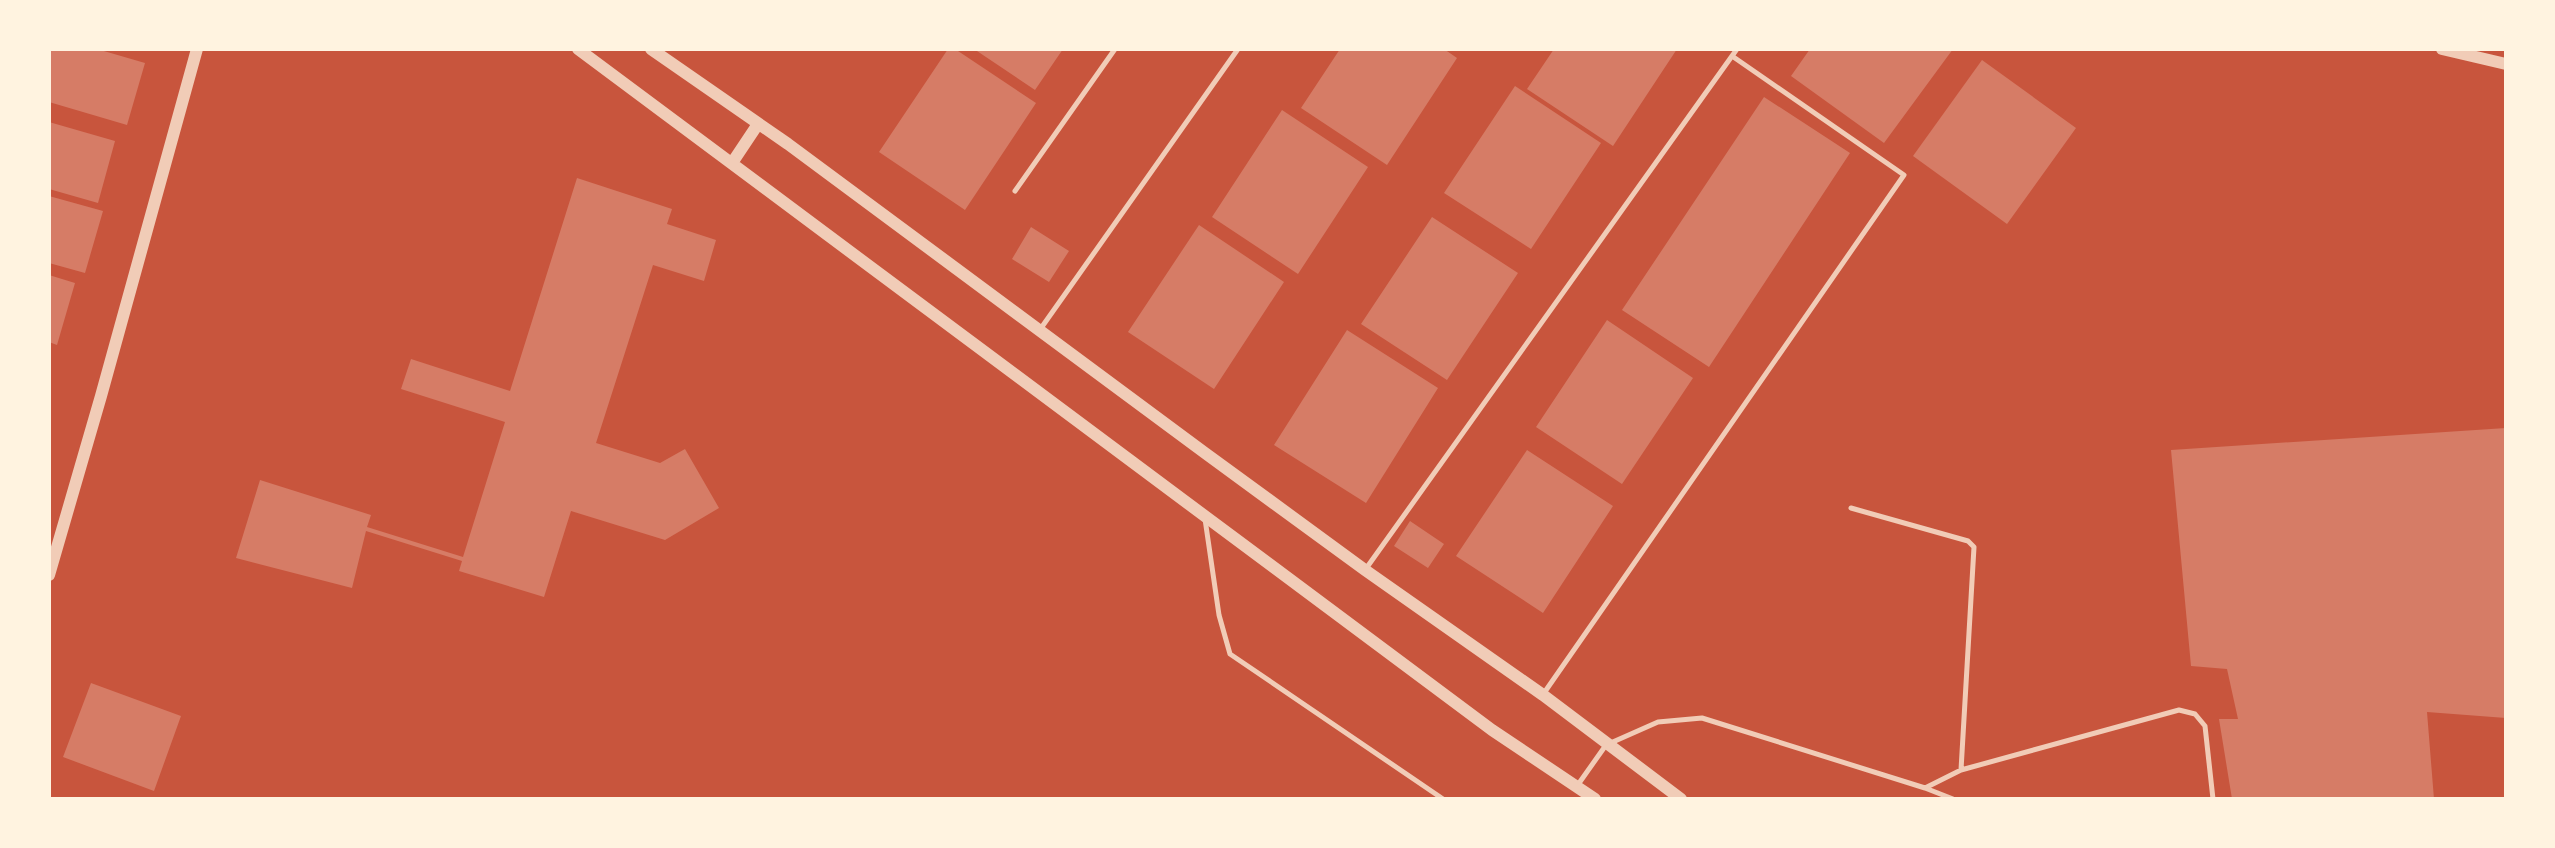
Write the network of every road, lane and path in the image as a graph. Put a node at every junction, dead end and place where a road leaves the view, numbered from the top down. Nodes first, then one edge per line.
1 (197, 49) edge
2 (578, 49) edge
3 (651, 49) edge
4 (1115, 49) edge
5 (1238, 49) edge
6 (1737, 49) edge
7 (2442, 49) edge
8 (1732, 56) junction
9 (2506, 64) edge
10 (758, 124) junction
11 (732, 163) junction
12 (1015, 191) dead end
13 (1039, 331) junction
14 (1851, 508) dead end
15 (1205, 517) junction
16 (1365, 570) junction
17 (49, 575) edge
18 (1543, 695) junction
19 (1606, 745) junction
20 (1961, 770) junction
21 (1577, 786) junction
22 (1925, 788) junction
23 (1443, 799) edge
24 (1595, 799) edge
25 (1681, 799) edge
26 (1953, 799) edge
27 (2213, 799) edge

1 - 17 street
2 - 11 street
3 - 10 street
4 - 12 lane
5 - 13 lane
6 - 8 lane
7 - 9 street
8 - 16 lane
8 - 18 lane
10 - 11 street
10 - 13 street
11 - 15 street
13 - 16 street
14 - 20 lane
15 - 21 street
15 - 23 lane
16 - 18 street
18 - 19 street
19 - 21 lane
19 - 22 lane
19 - 25 street
20 - 22 lane
20 - 27 lane
21 - 24 street
22 - 26 lane

